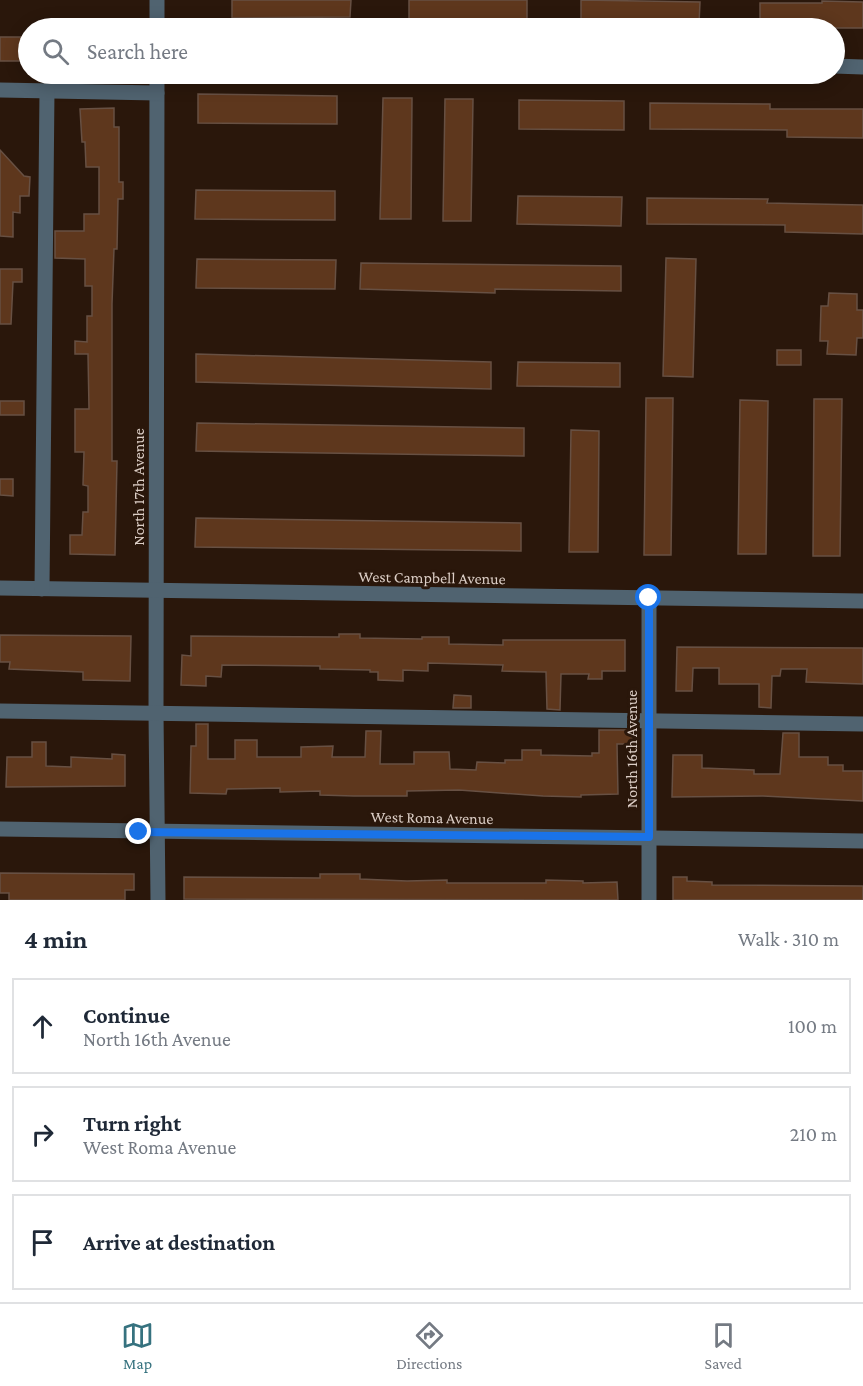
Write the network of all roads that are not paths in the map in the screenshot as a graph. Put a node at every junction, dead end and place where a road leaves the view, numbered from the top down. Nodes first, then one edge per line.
1 (158, 0) edge
2 (157, 18) edge
3 (845, 66) edge
4 (863, 67) edge
5 (157, 84) edge
6 (0, 90) edge
7 (47, 91) junction
8 (157, 93) junction
9 (0, 588) edge
10 (42, 589) junction
11 (156, 591) junction
12 (649, 598) junction
13 (863, 601) edge
14 (0, 711) edge
15 (156, 713) junction
16 (649, 721) junction
17 (863, 724) edge
18 (0, 829) edge
19 (157, 832) junction
20 (649, 837) junction
21 (863, 841) edge
22 (158, 900) edge
23 (649, 900) edge

1 - 2 street
3 - 4 street
5 - 8 street, North 17th Avenue
6 - 7 street
7 - 8 street
7 - 10 street
8 - 11 street, North 17th Avenue
9 - 10 street, West Campbell Avenue
10 - 11 street, West Campbell Avenue
11 - 12 street, West Campbell Avenue
11 - 15 street, North 17th Avenue
12 - 13 street, West Campbell Avenue
12 - 16 street, North 16th Avenue
14 - 15 street
15 - 16 street
15 - 19 street, North 17th Avenue
16 - 17 street
16 - 20 street, North 16th Avenue
18 - 19 street, West Roma Avenue
19 - 20 street, West Roma Avenue
19 - 22 street, North 17th Avenue
20 - 21 street, West Roma Avenue
20 - 23 street, North 16th Avenue

